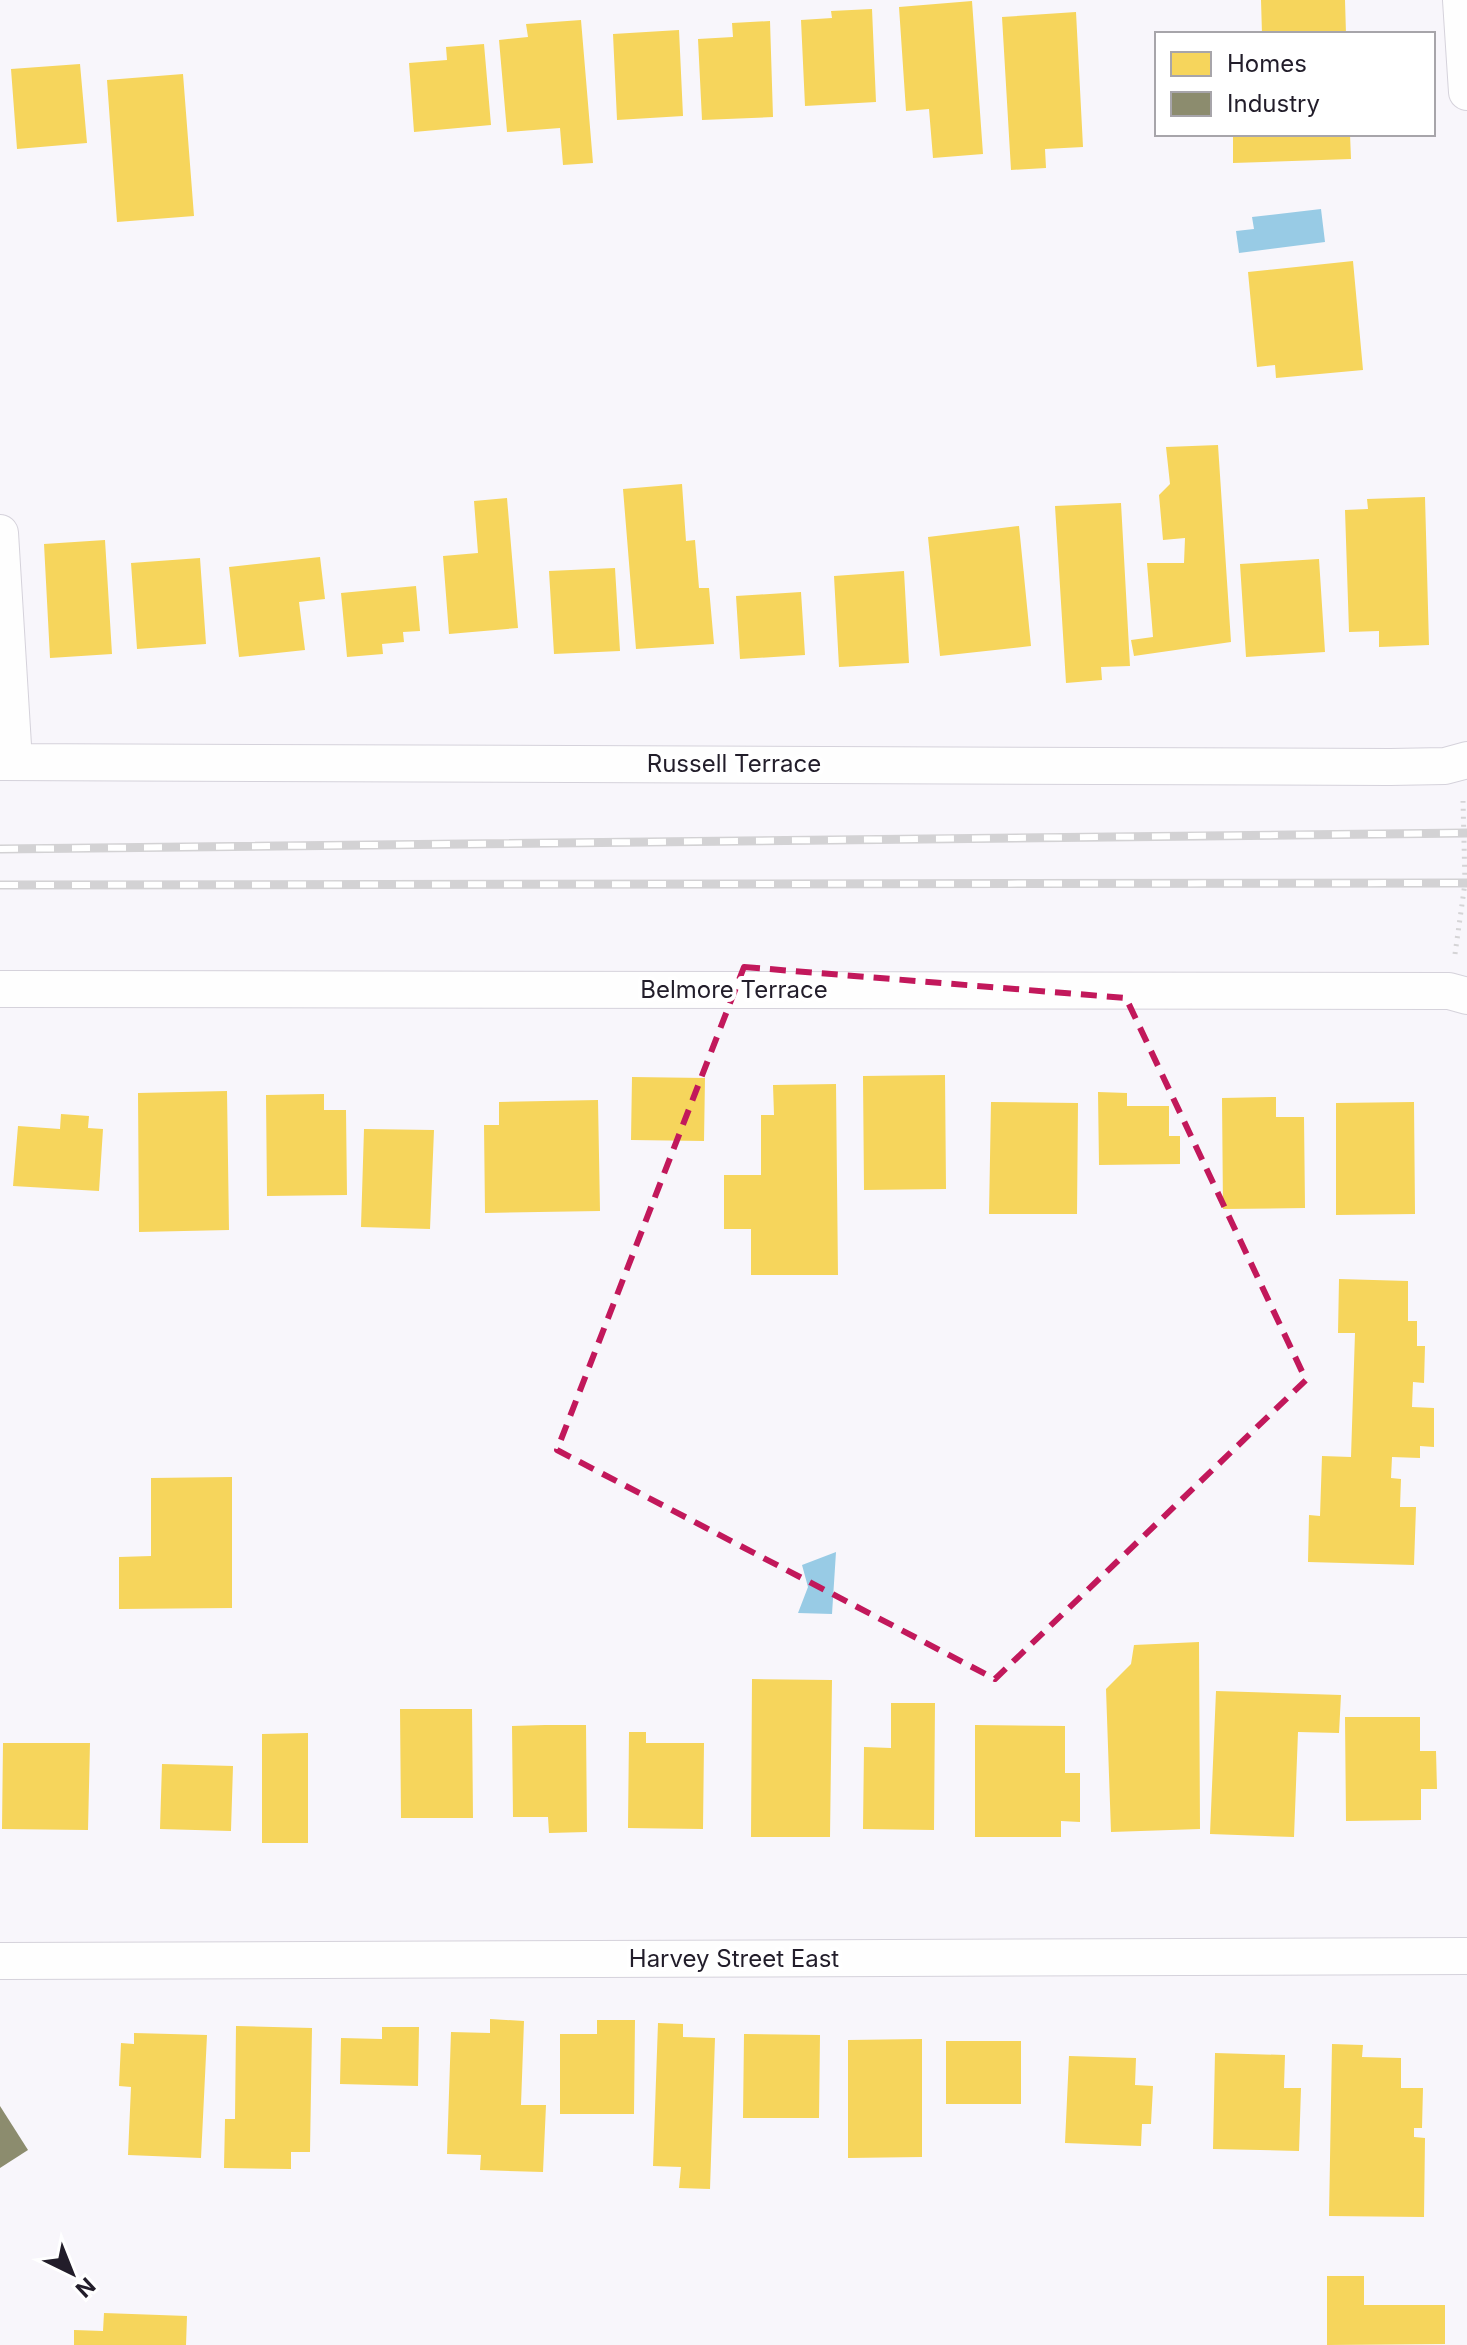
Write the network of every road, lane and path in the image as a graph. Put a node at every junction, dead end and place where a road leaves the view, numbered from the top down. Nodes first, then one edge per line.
1 (1461, 0) edge
2 (1467, 92) edge
3 (0, 533) edge
4 (7, 762) edge
5 (1465, 774) edge
6 (0, 989) edge
7 (1458, 993) edge
8 (1467, 1956) edge
9 (0, 1961) edge

1 - 2 street
3 - 4 street
4 - 5 street, Russell Terrace
5 - 7 path
6 - 7 street, Belmore Terrace
8 - 9 street, Harvey Street East

